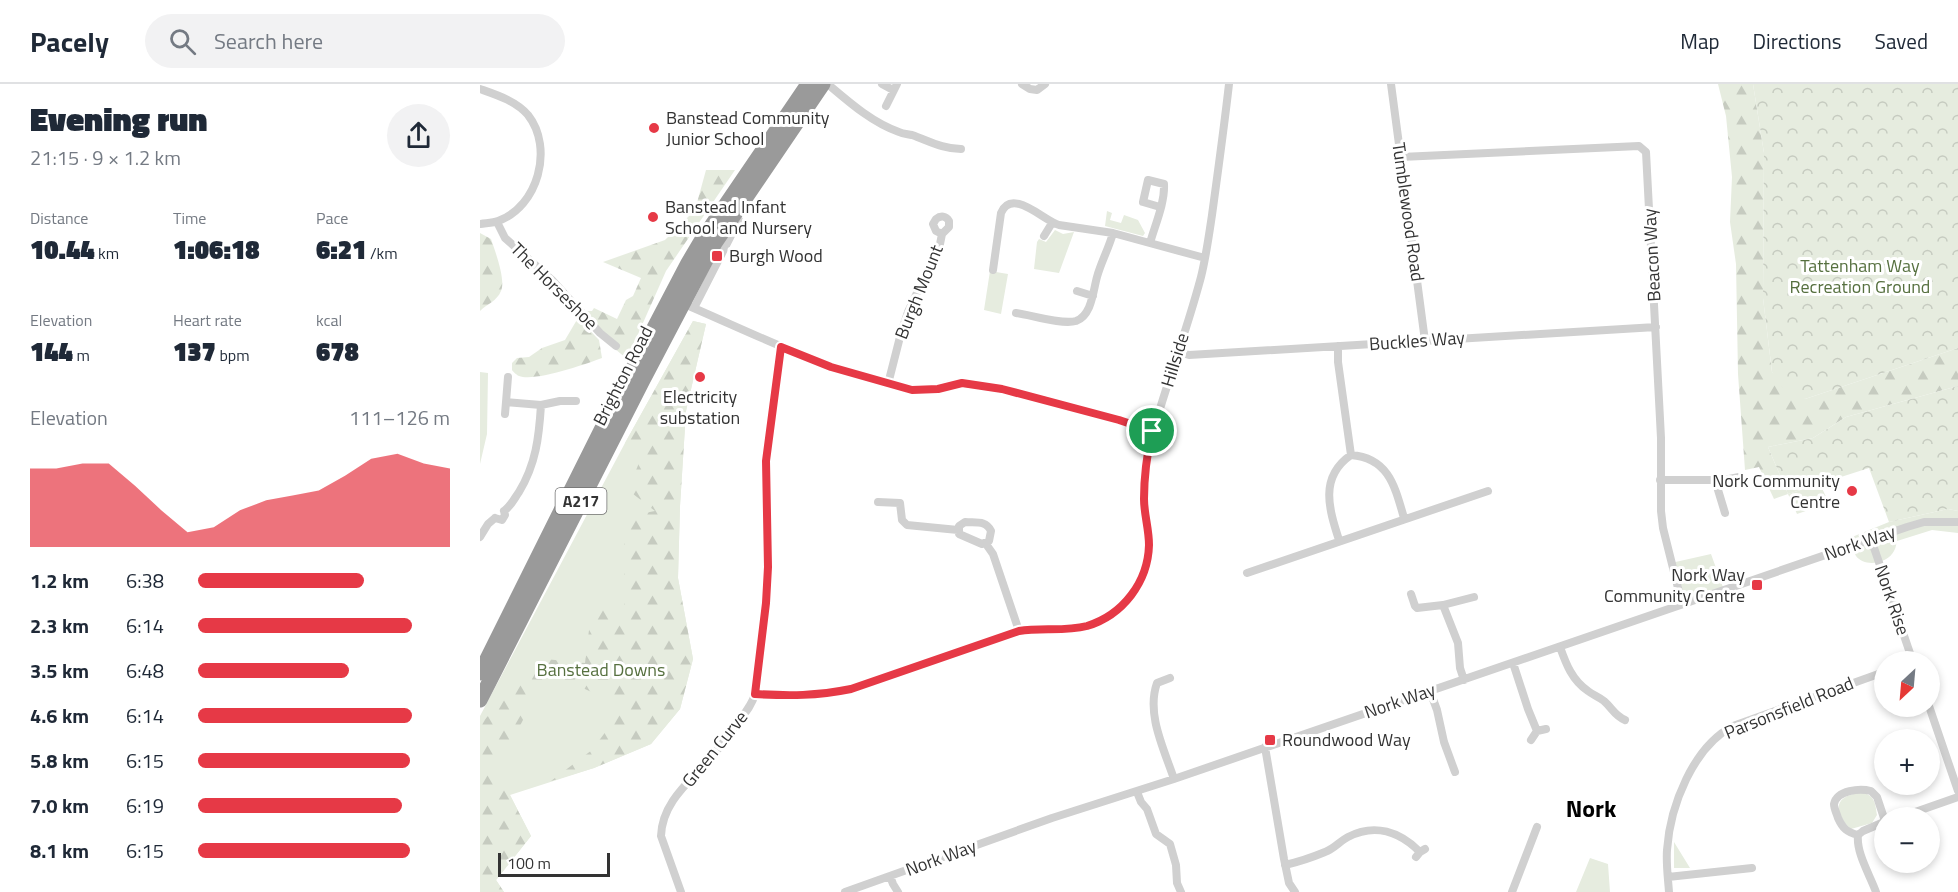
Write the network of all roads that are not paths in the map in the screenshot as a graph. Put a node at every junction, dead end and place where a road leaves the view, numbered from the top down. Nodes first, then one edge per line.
1 (808, 84) edge
2 (882, 84) edge
3 (1022, 84) edge
4 (1045, 84) edge
5 (1229, 84) edge
6 (1391, 84) edge
7 (828, 85) edge
8 (895, 87) edge
9 (480, 89) edge
10 (885, 106) dead end
11 (961, 149) dead end
12 (1401, 157) junction
13 (1160, 207) dead end
14 (497, 222) junction
15 (1052, 223) junction
16 (480, 224) edge
17 (1113, 233) junction
18 (942, 234) dead end
19 (1044, 236) dead end
20 (1150, 243) junction
21 (1205, 258) junction
22 (993, 270) dead end
23 (1077, 291) dead end
24 (1093, 296) junction
25 (688, 306) junction
26 (1016, 313) dead end
27 (1656, 327) junction
28 (1425, 341) junction
29 (616, 346) dead end
30 (1338, 346) junction
31 (781, 347) junction
32 (1178, 352) junction
33 (508, 377) dead end
34 (888, 384) junction
35 (576, 401) dead end
36 (506, 402) junction
37 (541, 405) junction
38 (505, 414) dead end
39 (1152, 431) junction
40 (1351, 455) junction
41 (1739, 477) dead end
42 (1660, 480) junction
43 (1715, 480) junction
44 (1488, 491) dead end
45 (878, 502) dead end
46 (1725, 513) dead end
47 (1404, 518) junction
48 (1958, 522) edge
49 (958, 530) junction
50 (480, 537) edge
51 (1871, 539) junction
52 (1339, 540) junction
53 (986, 544) junction
54 (1247, 573) dead end
55 (1411, 594) dead end
56 (1474, 597) dead end
57 (1682, 604) junction
58 (1443, 605) junction
59 (1019, 631) junction
60 (1560, 647) junction
61 (1909, 651) edge
62 (1513, 663) junction
63 (480, 673) edge
64 (1874, 676) edge
65 (1170, 678) dead end
66 (1464, 680) junction
67 (1430, 691) junction
68 (755, 694) junction
69 (480, 699) edge
70 (1933, 717) edge
71 (1625, 720) dead end
72 (1531, 740) dead end
73 (1265, 747) junction
74 (1460, 756) dead end
75 (1451, 760) junction
76 (1455, 772) dead end
77 (1174, 779) junction
78 (1958, 791) edge
79 (1137, 792) junction
80 (1958, 797) edge
81 (1880, 807) edge
82 (1929, 807) edge
83 (1537, 826) dead end
84 (1874, 826) edge
85 (1858, 835) junction
86 (1420, 853) dead end
87 (1285, 865) junction
88 (1752, 868) dead end
89 (890, 876) junction
90 (1668, 877) junction
91 (681, 892) edge
92 (845, 892) edge
93 (898, 892) edge
94 (1181, 892) edge
95 (1295, 892) edge
96 (1512, 892) edge
97 (1669, 892) edge
98 (1876, 892) edge

1 - 63 highway, Brighton Road / A217
2 - 8 street
3 - 4 street
5 - 21 street, Hillside
6 - 12 street, Tumblewood Road
7 - 11 street
7 - 25 highway, Brighton Road / A217
8 - 10 street
9 - 14 street, The Horseshoe
12 - 27 street, Beacon Way
12 - 28 street, Tumblewood Road
13 - 20 street
14 - 16 street, The Horseshoe
14 - 29 street, The Horseshoe
15 - 17 street
15 - 19 street
15 - 22 street
17 - 20 street
17 - 24 street
18 - 34 street, Burgh Mount
20 - 21 street
21 - 32 street, Hillside
23 - 24 street
24 - 26 street
25 - 31 street
25 - 69 highway, Brighton Road / A217
27 - 28 street, Buckles Way
27 - 42 street, Beacon Way
28 - 30 street, Buckles Way
30 - 32 street, Buckles Way
30 - 40 street
31 - 34 street
31 - 68 street, Green Curve
32 - 39 street, Hillside
33 - 36 street
34 - 39 street
35 - 37 street
36 - 37 street
36 - 38 street
37 - 50 street
39 - 59 street, Hillside
40 - 47 street
40 - 52 street
41 - 43 street
42 - 43 street
42 - 57 street, Beacon Way
43 - 46 street
44 - 47 street
45 - 49 street
47 - 52 street
48 - 51 street, Nork Way
49 - 53 street
49 - 53 street
51 - 57 street, Nork Way
51 - 61 street, Nork Rise
52 - 54 street
53 - 59 street
55 - 58 street
56 - 58 street
57 - 60 street, Nork Way
58 - 66 street
59 - 68 street, Hillside
60 - 62 street, Nork Way
60 - 71 street
62 - 66 street, Nork Way
62 - 72 street
64 - 90 street, Parsonsfield Road
65 - 77 street
66 - 67 street, Nork Way
67 - 73 street, Nork Way
67 - 75 street
68 - 91 street, Green Curve
70 - 78 street
73 - 77 street, Nork Way
73 - 87 street
74 - 75 street
75 - 76 street
77 - 79 street, Nork Way
79 - 89 street, Nork Way
79 - 94 street
80 - 82 street
81 - 85 street
83 - 96 street
84 - 85 street
85 - 98 street
86 - 87 street
87 - 95 street
88 - 90 street
89 - 92 street, Nork Way
89 - 93 street
90 - 97 street, Parsonsfield Road

